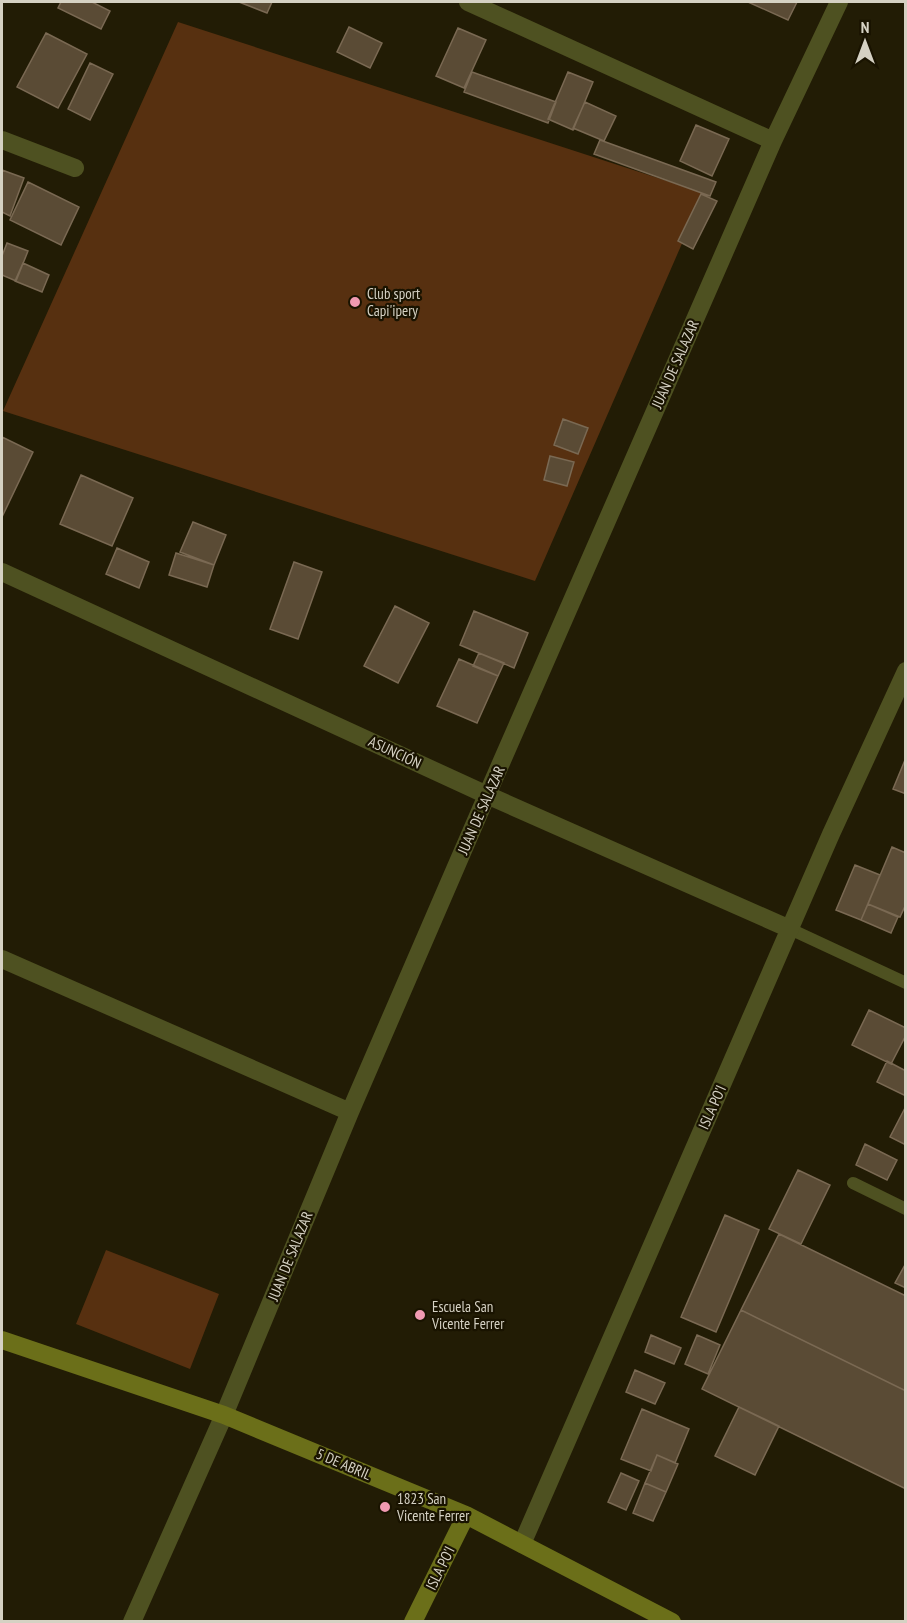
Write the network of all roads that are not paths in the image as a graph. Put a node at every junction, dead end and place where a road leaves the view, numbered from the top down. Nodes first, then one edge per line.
1 (468, 2) edge
2 (838, 2) edge
3 (2, 140) edge
4 (773, 141) junction
5 (75, 168) dead end
6 (2, 572) edge
7 (906, 670) edge
8 (488, 795) junction
9 (790, 929) junction
10 (2, 959) edge
11 (906, 983) edge
12 (350, 1112) junction
13 (853, 1183) dead end
14 (906, 1209) edge
15 (2, 1340) edge
16 (224, 1415) junction
17 (466, 1515) junction
18 (522, 1544) junction
19 (132, 1622) edge
20 (413, 1622) edge
21 (672, 1622) edge

1 - 4 street
2 - 4 street, JUAN DE SALAZAR
3 - 5 street
4 - 8 street, JUAN DE SALAZAR
6 - 8 street, ASUNCIÓN
7 - 9 street, ISLA PO'I
8 - 9 street, ASUNCIÓN
8 - 12 street, JUAN DE SALAZAR
9 - 11 lane
9 - 18 street, ISLA PO'I
10 - 12 street
12 - 16 street, JUAN DE SALAZAR
13 - 14 lane
15 - 16 street, 5 DE ABRIL
16 - 17 street, 5 DE ABRIL
16 - 19 street, JUAN DE SALAZAR
17 - 18 street, 5 DE ABRIL
17 - 20 street, ISLA PO'I
18 - 21 street, 5 DE ABRIL

